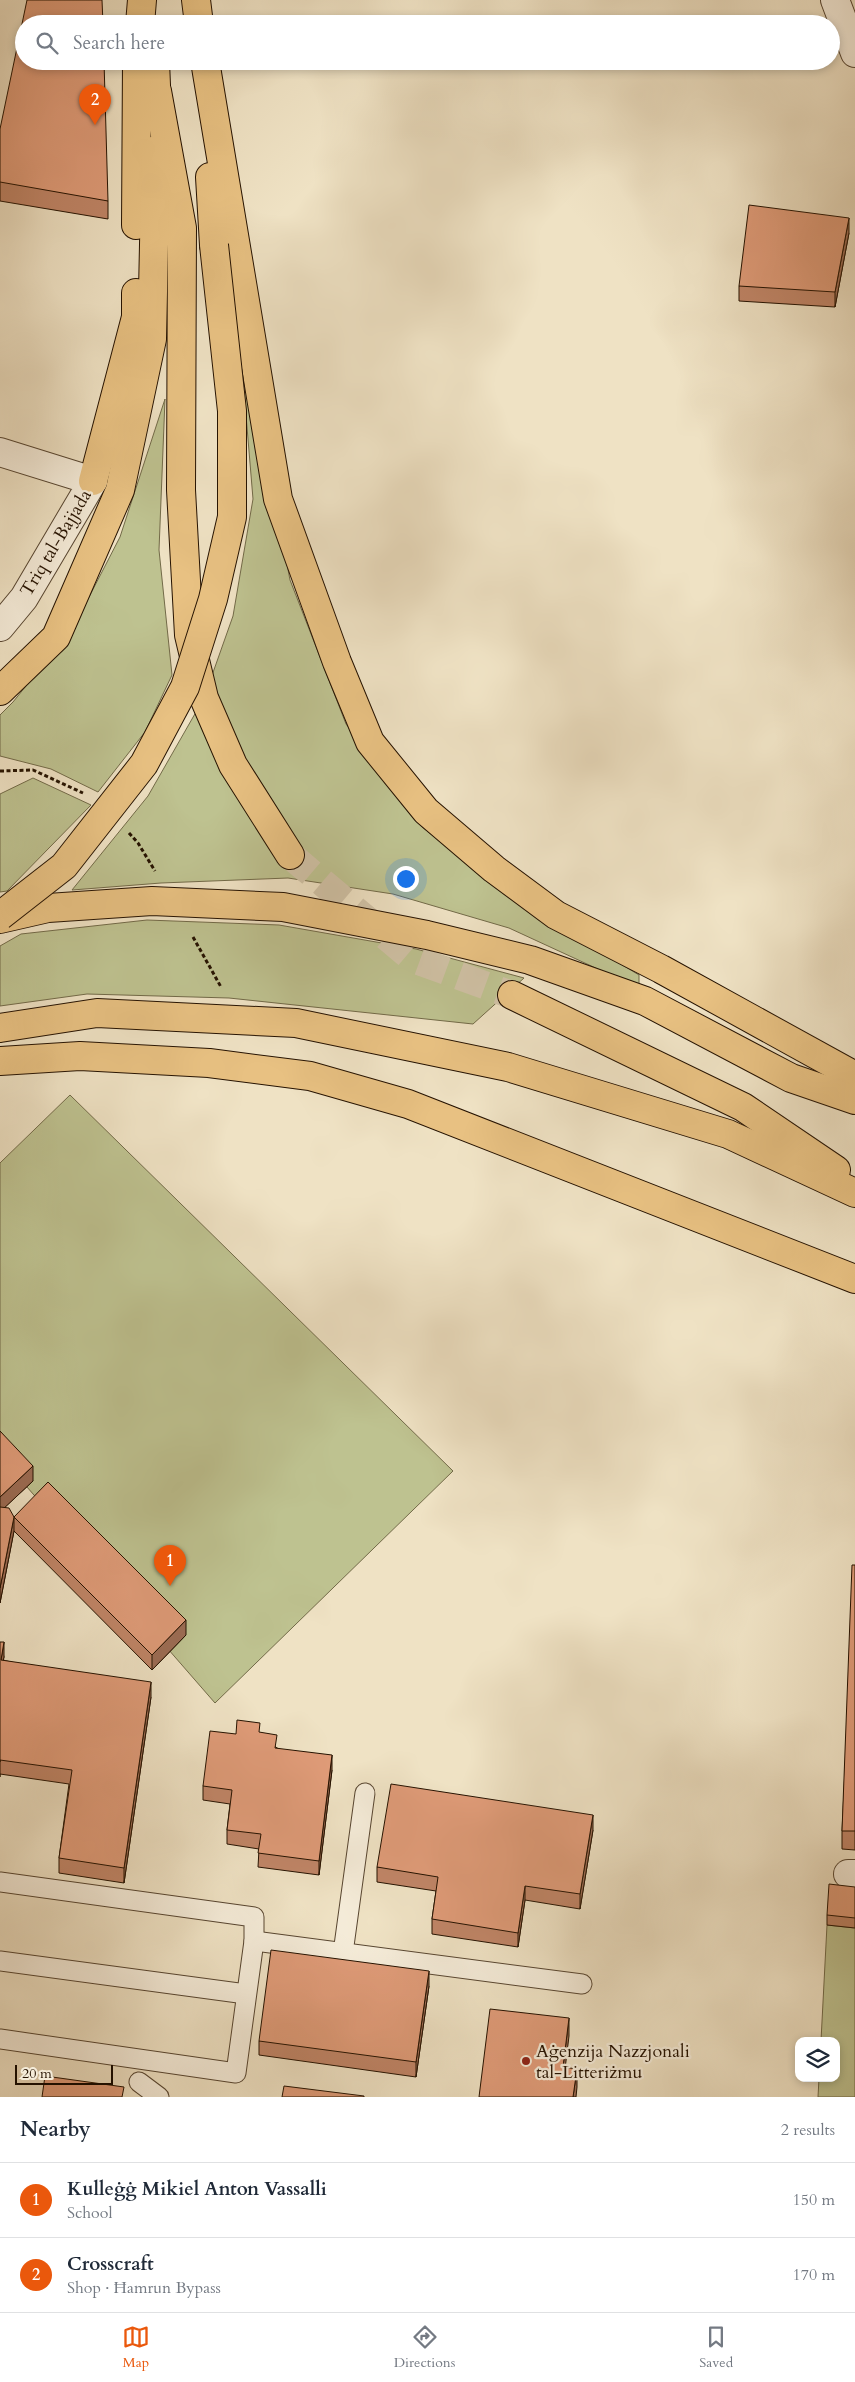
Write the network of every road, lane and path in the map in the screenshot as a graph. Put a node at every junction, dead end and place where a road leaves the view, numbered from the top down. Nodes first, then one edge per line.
1 (142, 0) edge
2 (152, 0) edge
3 (196, 0) edge
4 (835, 0) edge
5 (141, 15) edge
6 (153, 15) edge
7 (198, 15) edge
8 (855, 53) edge
9 (137, 70) edge
10 (156, 70) edge
11 (204, 70) edge
12 (206, 70) edge
13 (157, 91) junction
14 (0, 452) edge
15 (93, 481) junction
16 (0, 628) edge
17 (0, 691) edge
18 (290, 855) tunnel mouth
19 (0, 918) edge
20 (193, 937) dead end
21 (221, 987) dead end
22 (512, 995) tunnel mouth
23 (0, 1028) edge
24 (0, 1061) edge
25 (855, 1076) edge
26 (855, 1100) edge
27 (855, 1183) edge
28 (855, 1193) edge
29 (855, 1279) edge
30 (365, 1793) dead end
31 (0, 1882) edge
32 (254, 1942) junction
33 (343, 1953) junction
34 (0, 1961) edge
35 (582, 1984) dead end
36 (246, 1994) junction
37 (0, 2040) edge
38 (139, 2082) dead end
39 (160, 2097) edge

1 - 5 highway
2 - 6 highway
3 - 7 highway
4 - 8 street
9 - 15 highway
10 - 13 highway
11 - 19 highway, bridge
12 - 25 highway
13 - 17 highway
13 - 18 highway
14 - 15 street
15 - 16 street, Triq tal-Bajjada
19 - 26 highway
20 - 21 path
22 - 27 highway
23 - 28 highway
24 - 29 highway
30 - 33 lane
31 - 32 lane
32 - 33 lane
32 - 36 lane
33 - 35 lane
34 - 36 lane
36 - 37 lane
38 - 39 lane

